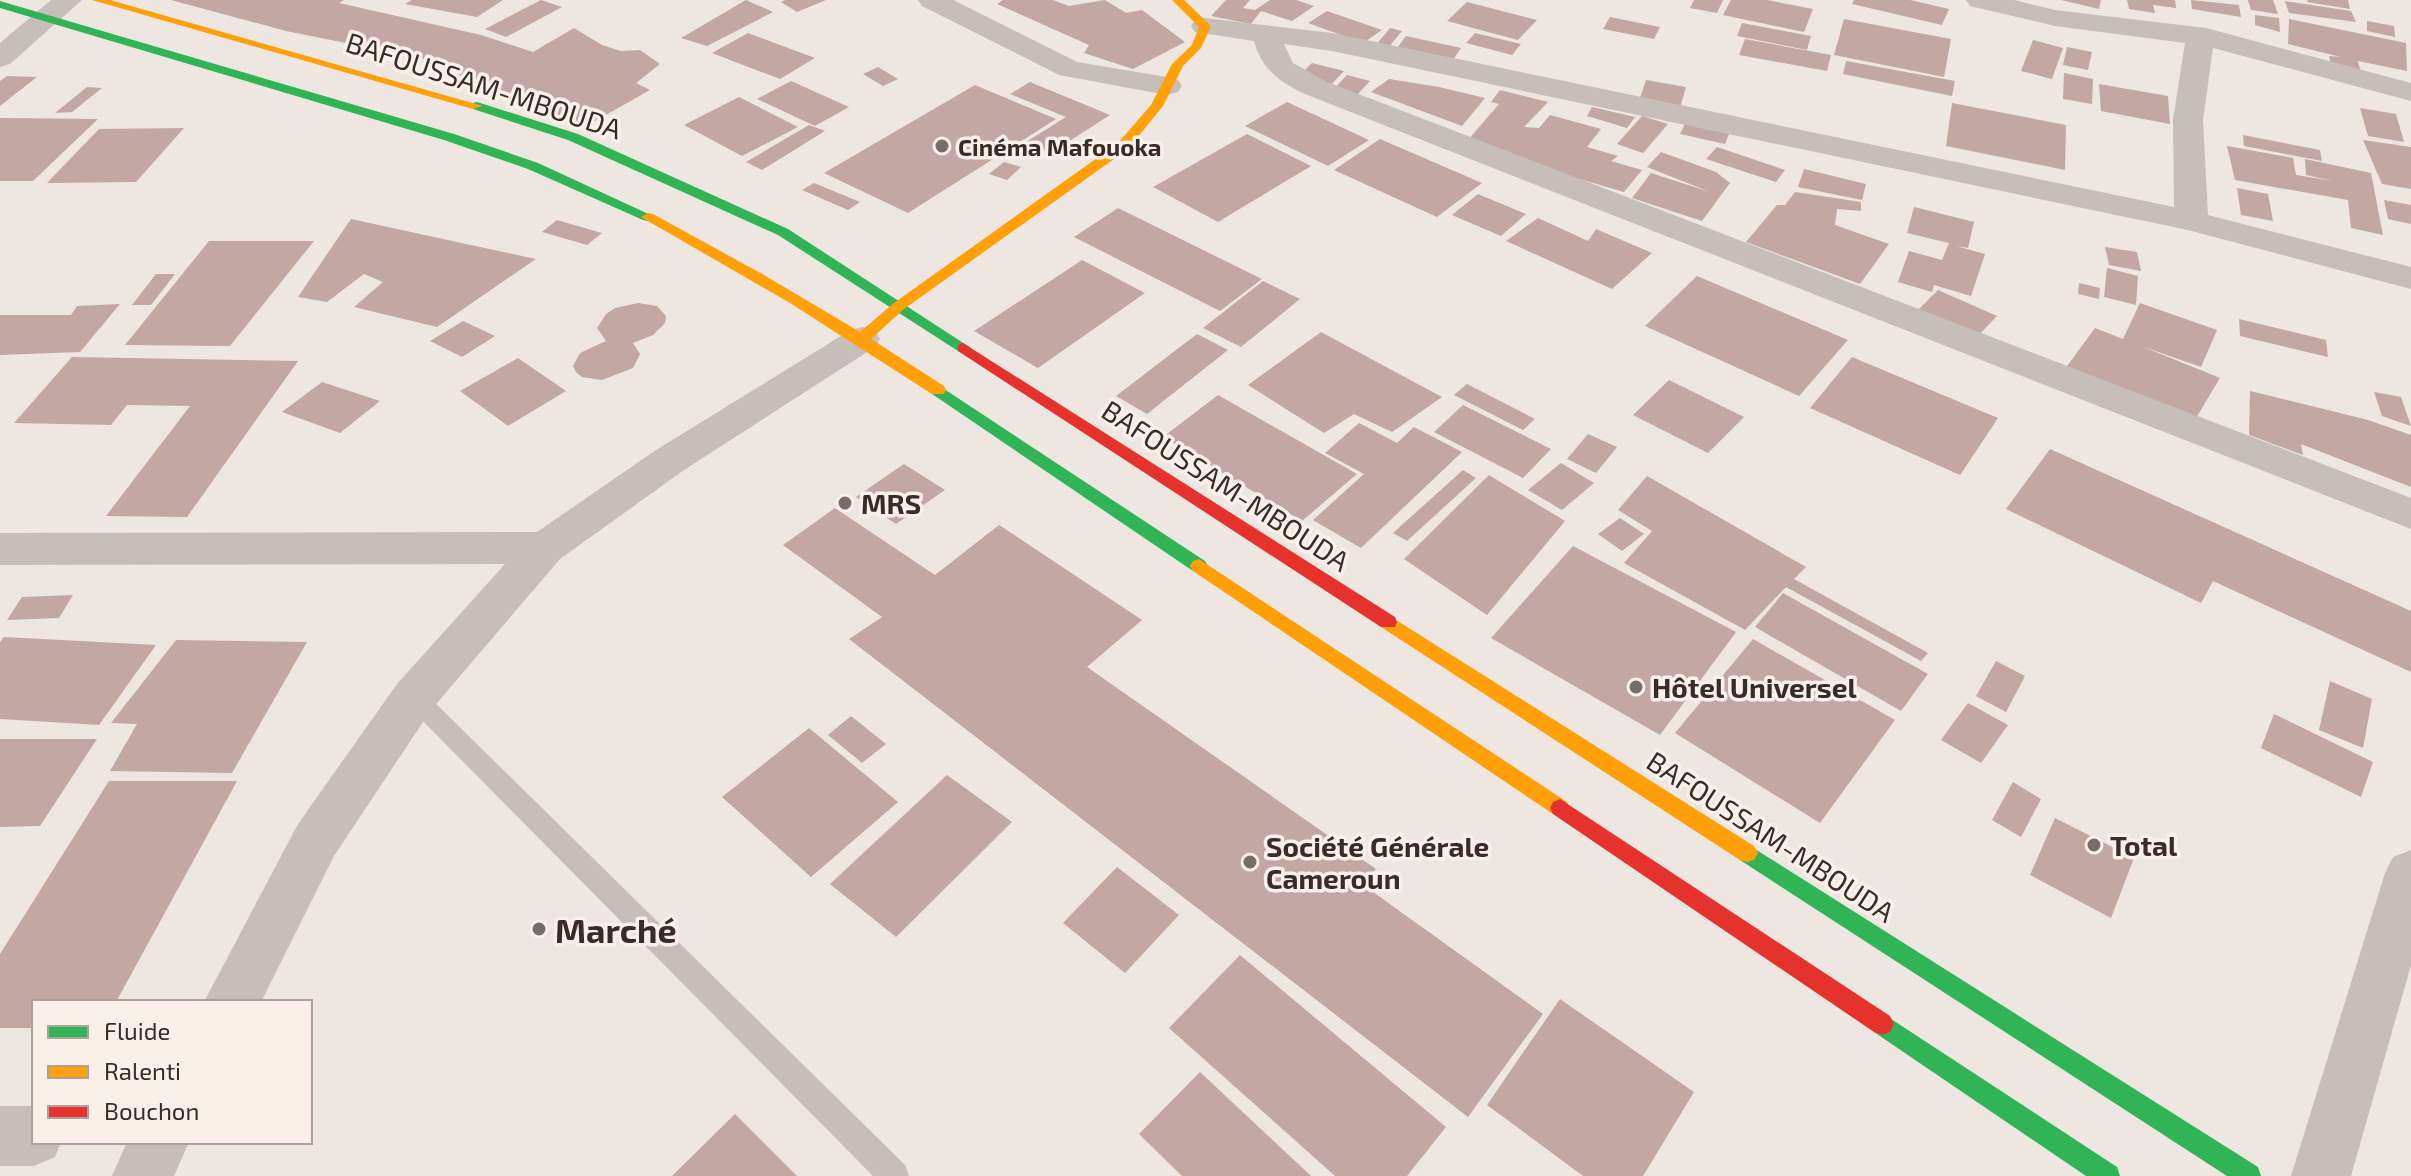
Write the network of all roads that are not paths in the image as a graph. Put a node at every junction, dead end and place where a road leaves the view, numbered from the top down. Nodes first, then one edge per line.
1 (98, 0) edge
2 (932, 0) edge
3 (1178, 0) edge
4 (1980, 0) edge
5 (0, 4) edge
6 (56, 8) edge
7 (1205, 26) junction
8 (1267, 35) junction
9 (2200, 36) junction
10 (0, 58) edge
11 (1167, 86) junction
12 (2411, 92) edge
13 (2191, 221) junction
14 (2411, 278) edge
15 (899, 306) junction
16 (862, 339) junction
17 (2411, 514) edge
18 (545, 548) junction
19 (0, 549) edge
20 (414, 697) junction
21 (2411, 873) edge
22 (233, 1000) edge
23 (0, 1136) edge
24 (32, 1136) edge
25 (158, 1144) edge
26 (142, 1176) edge
27 (894, 1176) edge
28 (2108, 1176) edge
29 (2249, 1176) edge
30 (2321, 1176) edge

1 - 15 main road, BAFOUSSAM-MBOUDA
2 - 11 street
3 - 7 main road
4 - 9 street
5 - 6 main road
6 - 10 street
6 - 16 main road
7 - 8 street
7 - 11 main road
8 - 13 street
8 - 17 street
9 - 12 street
9 - 13 street
11 - 15 main road
13 - 14 street
15 - 16 main road
15 - 29 main road, BAFOUSSAM-MBOUDA
16 - 18 street
16 - 28 main road
18 - 19 street
18 - 20 street
20 - 22 street
20 - 27 lane
21 - 30 street
23 - 24 street
25 - 26 street

